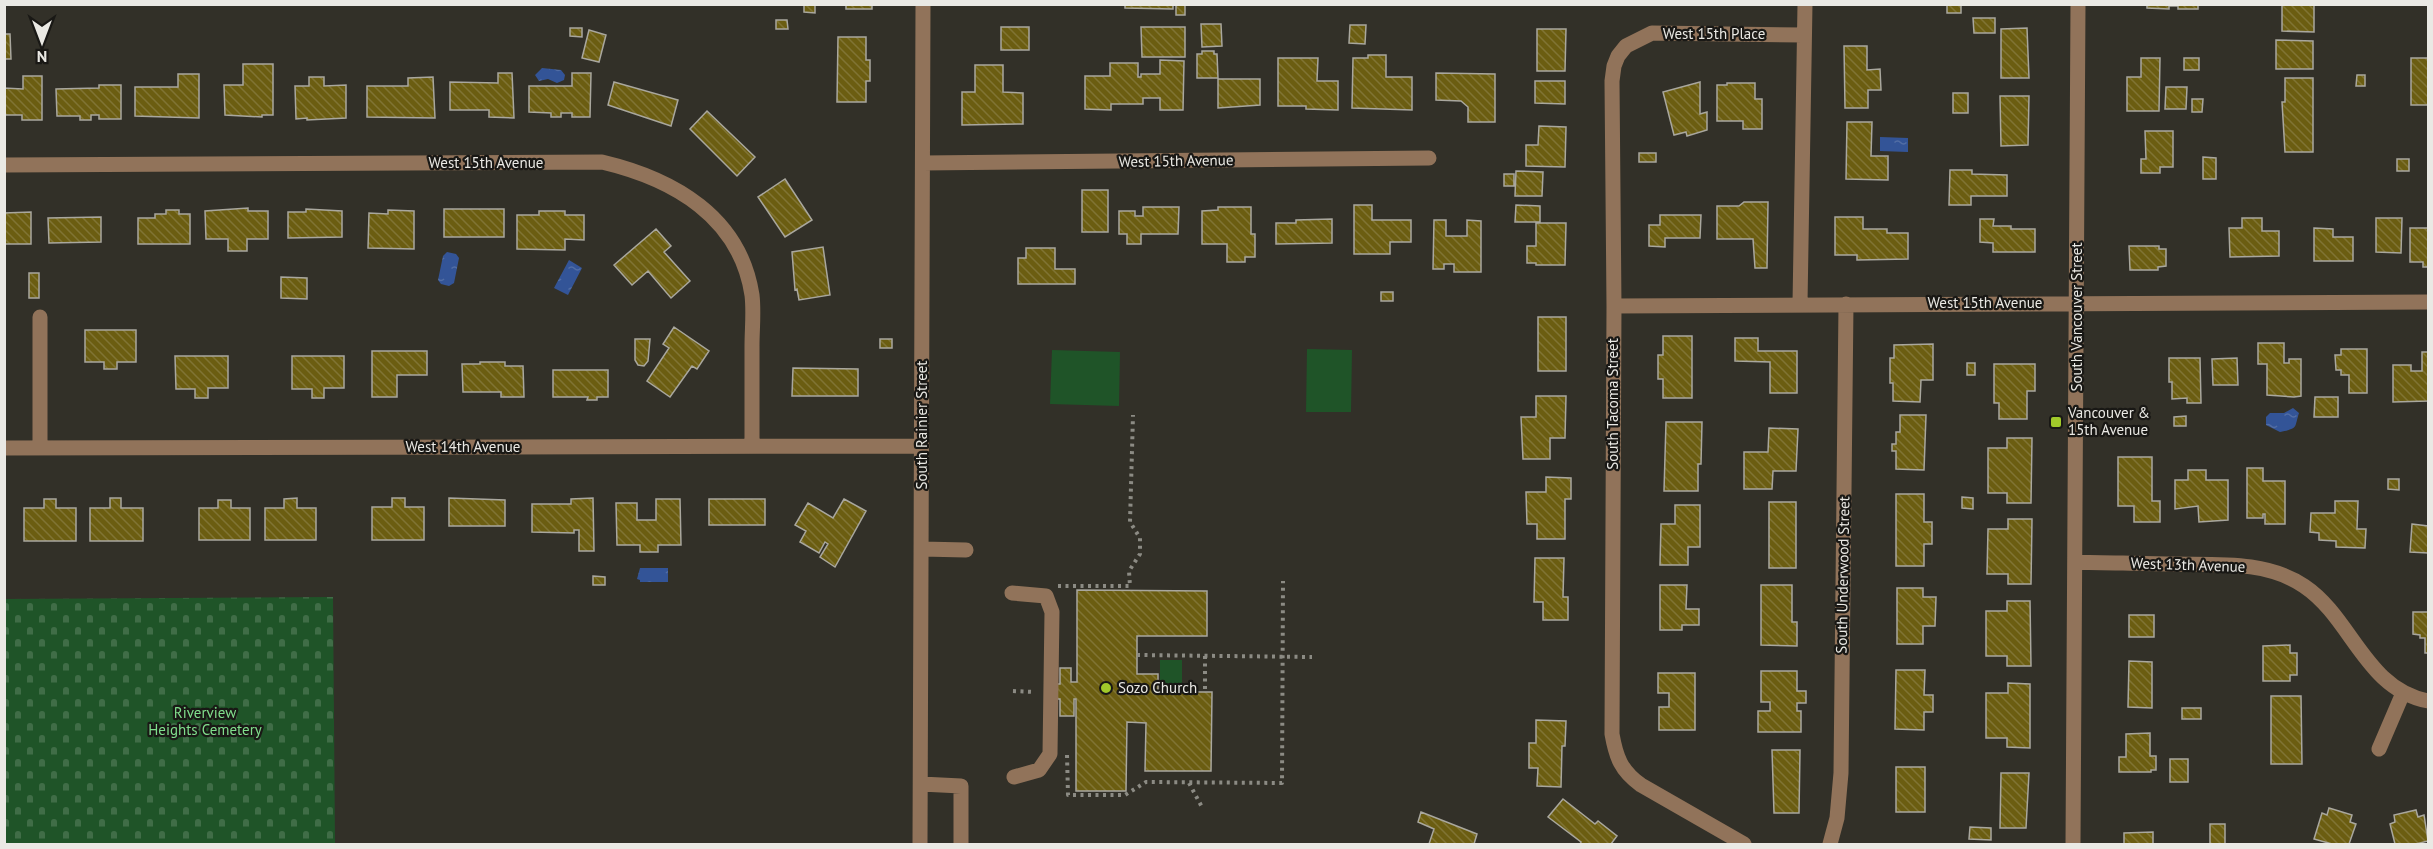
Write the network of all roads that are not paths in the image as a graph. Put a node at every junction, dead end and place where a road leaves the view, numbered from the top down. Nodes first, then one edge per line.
1 (923, 4) edge
2 (1804, 4) edge
3 (2078, 4) edge
4 (1804, 35) junction
5 (1626, 46) joint
6 (1429, 158) dead end
7 (923, 163) junction
8 (4, 165) edge
9 (2428, 302) edge
10 (2077, 303) junction
11 (1800, 304) junction
12 (1846, 304) junction
13 (1614, 306) junction
14 (40, 317) dead end
15 (752, 446) junction
16 (922, 446) junction
17 (4, 448) edge
18 (40, 448) junction
19 (922, 549) junction
20 (966, 550) dead end
21 (2075, 562) junction
22 (1012, 593) dead end
23 (2403, 693) junction
24 (2428, 701) edge
25 (2379, 749) dead end
26 (1014, 777) dead end
27 (921, 784) junction
28 (920, 844) edge
29 (960, 844) edge
30 (1744, 844) edge
31 (1830, 844) edge
32 (2073, 844) edge

1 - 7 street, South Rainier Street
2 - 4 street
3 - 10 street, South Vancouver Street
4 - 5 street, West 15th Place
4 - 11 street
5 - 13 street, South Tacoma Street
6 - 7 street, West 15th Avenue
7 - 16 street, South Rainier Street
8 - 15 street, West 15th Avenue
9 - 10 street, West 15th Avenue
10 - 12 street, West 15th Avenue
10 - 21 street, South Vancouver Street
11 - 12 street, West 15th Avenue
11 - 13 street, West 15th Avenue
12 - 31 street, South Underwood Street
13 - 30 street, South Tacoma Street
14 - 18 street
15 - 16 street, West 14th Avenue
15 - 18 street, West 14th Avenue
16 - 19 street, South Rainier Street
17 - 18 street, West 14th Avenue
19 - 20 street
19 - 27 street, South Rainier Street
21 - 23 street, West 13th Avenue
21 - 32 street, South Vancouver Street
22 - 26 street
23 - 24 street, West 13th Avenue
23 - 25 street
27 - 28 street, South Rainier Street
27 - 29 street

